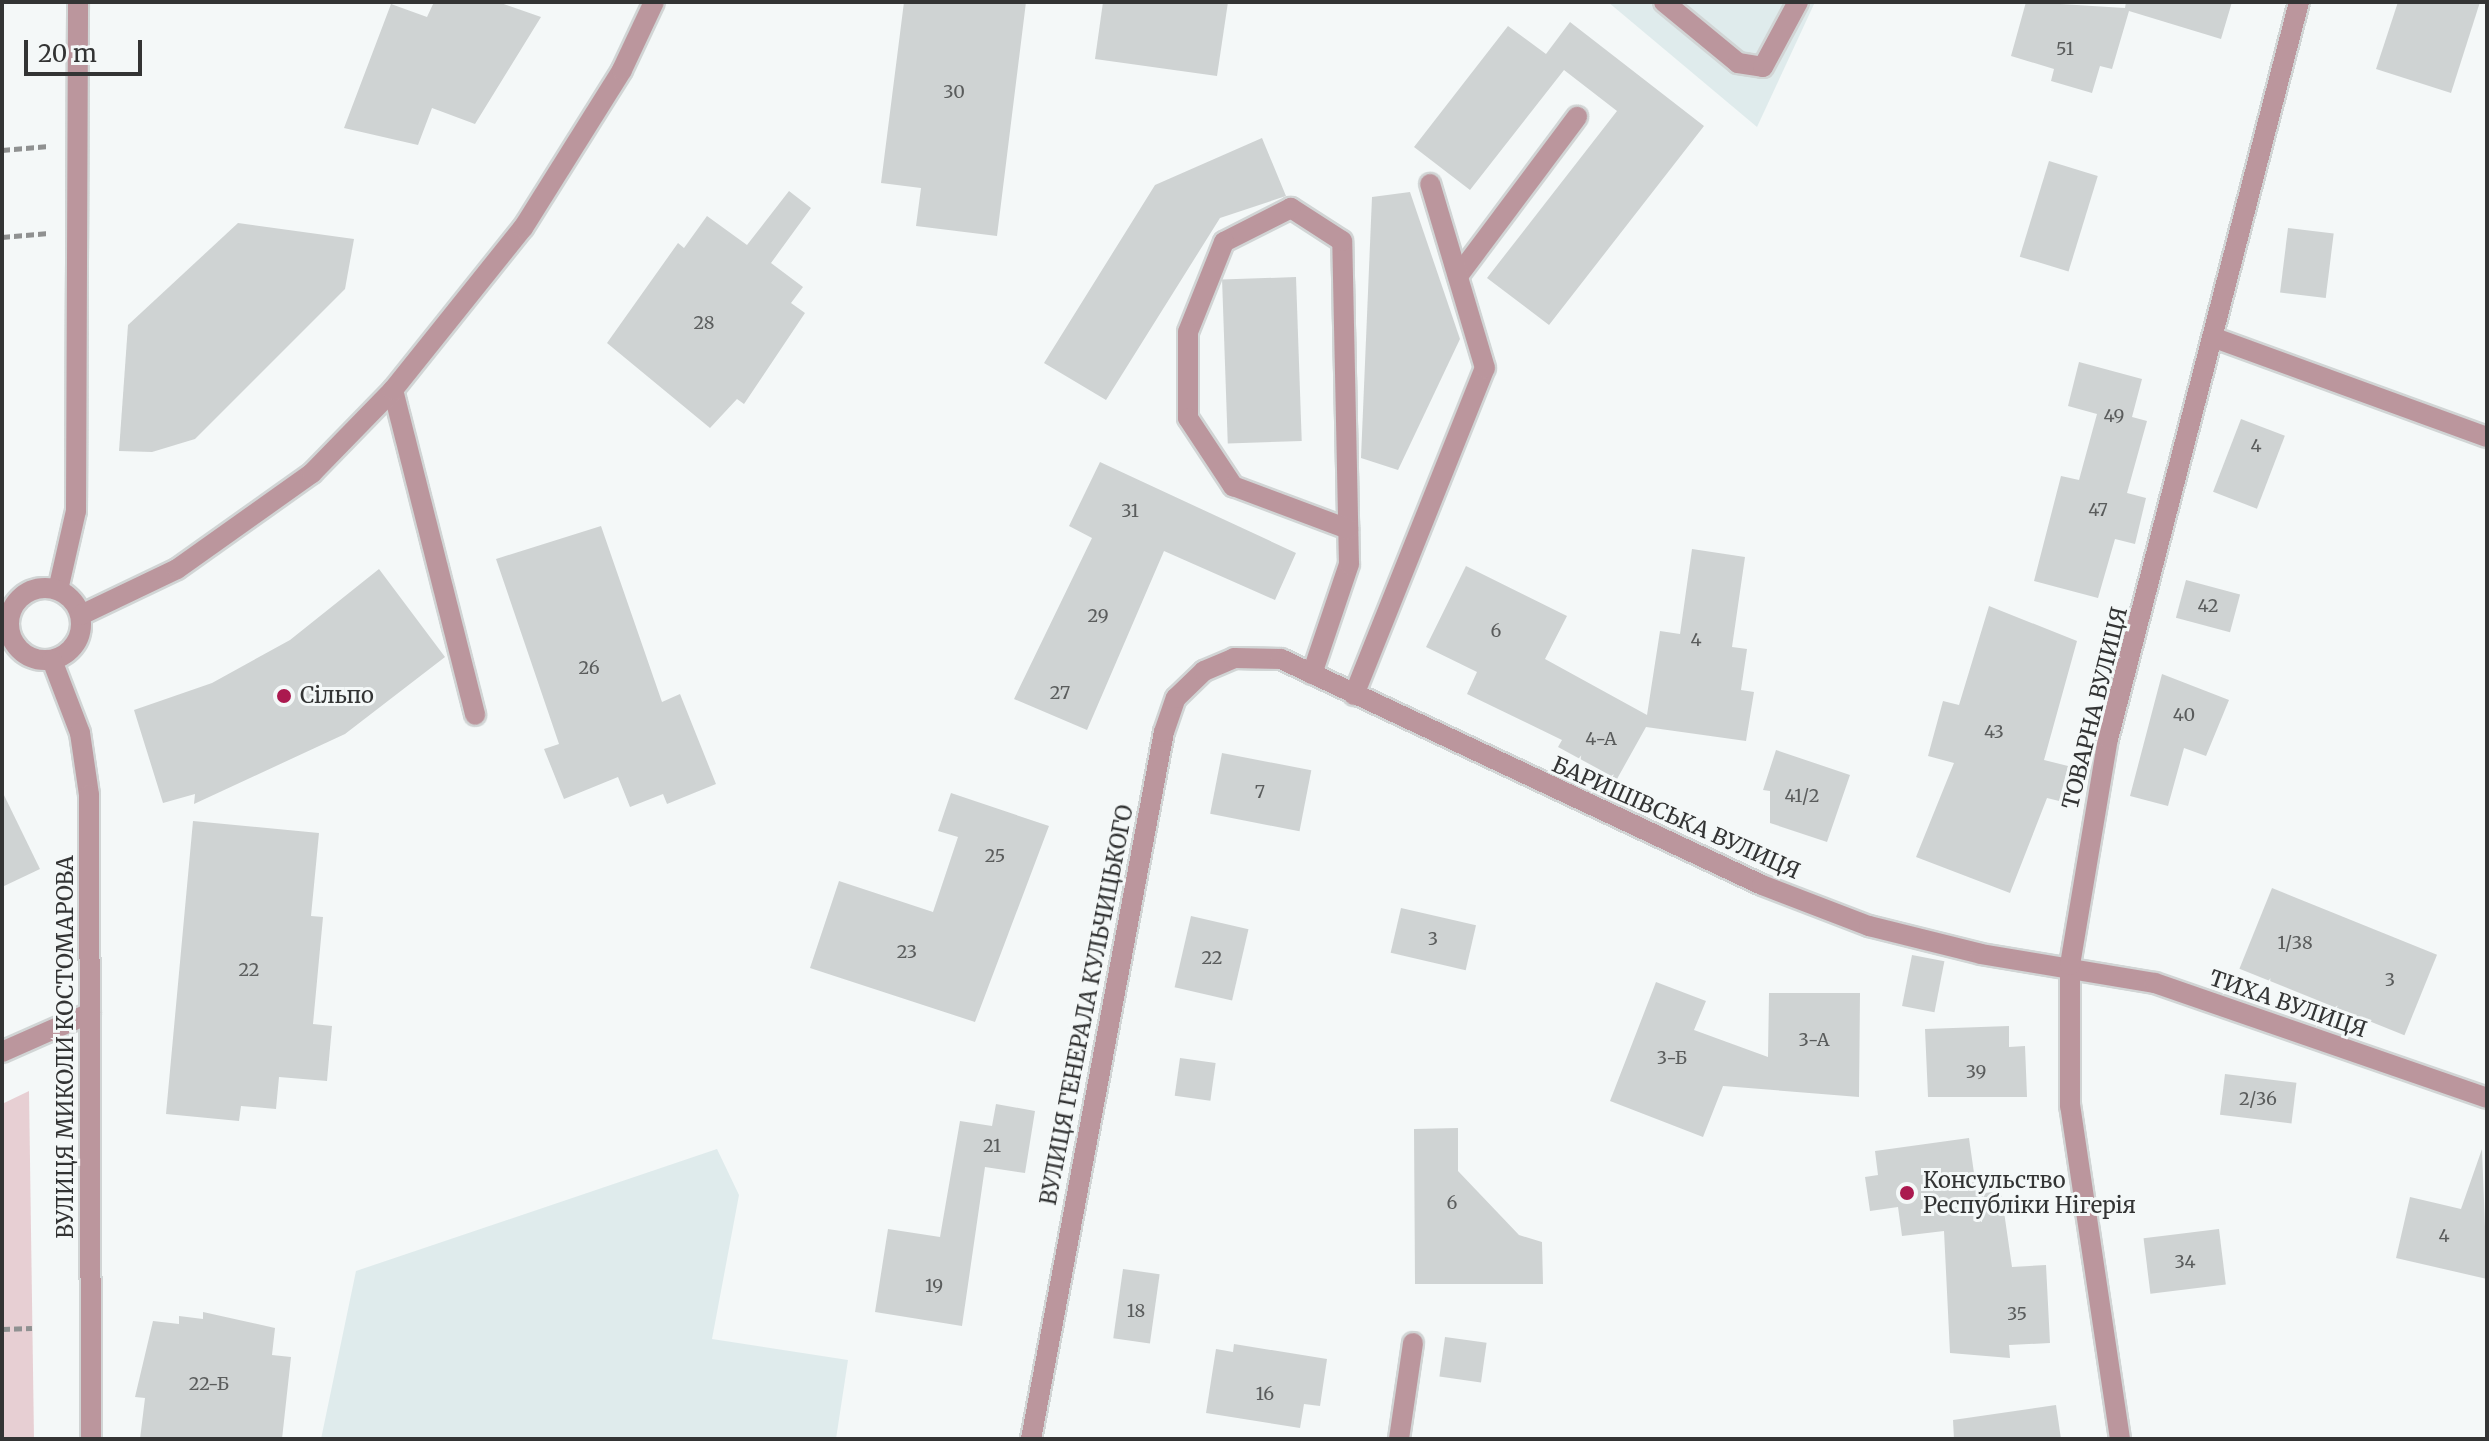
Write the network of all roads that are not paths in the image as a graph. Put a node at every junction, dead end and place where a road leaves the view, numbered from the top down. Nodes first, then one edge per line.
1 (78, 2) edge
2 (654, 2) edge
3 (1664, 2) edge
4 (1798, 2) edge
5 (2299, 2) edge
6 (1577, 117) dead end
7 (1430, 184) dead end
8 (1458, 276) junction
9 (2215, 338) junction
10 (393, 390) junction
11 (2487, 437) edge
12 (1348, 529) junction
13 (58, 590) junction
14 (81, 615) junction
15 (7, 642) edge
16 (1281, 659) joint
17 (52, 660) junction
18 (1312, 674) junction
19 (1354, 695) junction
20 (475, 715) dead end
21 (2070, 965) junction
22 (90, 1013) junction
23 (2, 1052) edge
24 (2487, 1098) edge
25 (1413, 1343) dead end
26 (91, 1439) edge
27 (1031, 1439) edge
28 (1399, 1439) edge
29 (2120, 1439) edge

1 - 13 street
2 - 10 street
3 - 4 street
5 - 9 street, ТОВАРНА ВУЛИЦЯ
6 - 8 street
7 - 8 street
8 - 19 street
9 - 11 street
9 - 21 street, ТОВАРНА ВУЛИЦЯ
10 - 14 street
10 - 20 street
12 - 12 street
12 - 18 street
13 - 14 street
13 - 15 street
14 - 17 street
15 - 17 street
16 - 18 street, БАРИШІВСЬКА ВУЛИЦЯ
16 - 27 street, ВУЛИЦЯ ГЕНЕРАЛА КУЛЬЧИЦЬКОГО
17 - 22 street, ВУЛИЦЯ МИКОЛИ КОСТОМАРОВА
18 - 19 street, БАРИШІВСЬКА ВУЛИЦЯ
19 - 21 street, БАРИШІВСЬКА ВУЛИЦЯ
21 - 24 street, ТИХА ВУЛИЦЯ
21 - 29 street, ТОВАРНА ВУЛИЦЯ
22 - 23 street
22 - 26 street, ВУЛИЦЯ МИКОЛИ КОСТОМАРОВА
25 - 28 street

